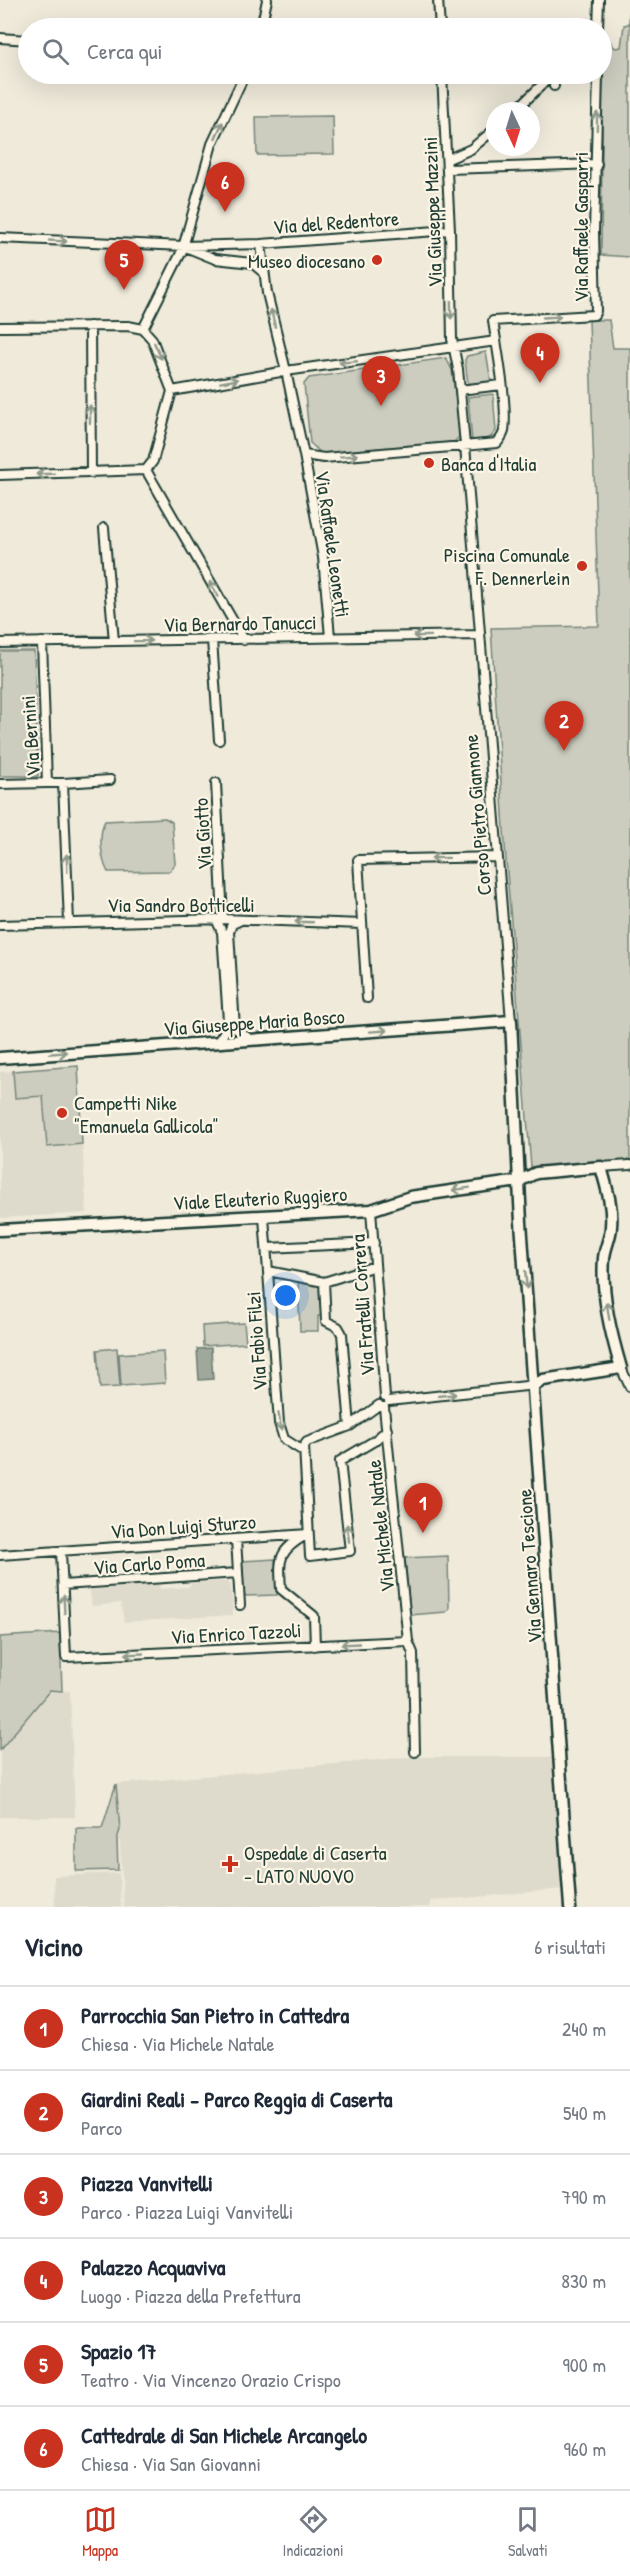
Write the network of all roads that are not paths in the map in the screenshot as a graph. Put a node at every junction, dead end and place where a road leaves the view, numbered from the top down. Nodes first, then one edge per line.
1 (267, 0) edge
2 (438, 0) edge
3 (599, 0) edge
4 (263, 18) edge
5 (439, 18) edge
6 (598, 18) edge
7 (0, 38) edge
8 (18, 39) edge
9 (239, 84) edge
10 (443, 84) edge
11 (543, 84) edge
12 (598, 84) edge
13 (524, 102) edge
14 (486, 136) edge
15 (448, 159) junction
16 (597, 164) junction
17 (448, 169) junction
18 (450, 230) junction
19 (0, 238) edge
20 (261, 244) junction
21 (183, 246) junction
22 (263, 269) junction
23 (90, 326) junction
24 (0, 327) edge
25 (143, 330) junction
26 (496, 341) junction
27 (451, 349) junction
28 (286, 371) junction
29 (501, 385) junction
30 (460, 390) junction
31 (172, 391) junction
32 (465, 446) junction
33 (304, 455) junction
34 (146, 470) junction
35 (91, 473) junction
36 (0, 476) edge
37 (104, 528) dead end
38 (480, 635) junction
39 (330, 637) junction
40 (212, 640) junction
41 (244, 640) junction
42 (114, 641) junction
43 (0, 644) edge
44 (42, 644) junction
45 (219, 740) dead end
46 (110, 780) dead end
47 (47, 783) junction
48 (63, 783) junction
49 (216, 783) dead end
50 (0, 784) edge
51 (498, 857) junction
52 (219, 919) junction
53 (0, 920) edge
54 (69, 920) junction
55 (243, 920) junction
56 (362, 924) junction
57 (0, 925) edge
58 (367, 998) dead end
59 (511, 1021) junction
60 (252, 1041) junction
61 (217, 1043) junction
62 (0, 1058) edge
63 (630, 1165) edge
64 (601, 1167) junction
65 (519, 1181) junction
66 (371, 1210) junction
67 (264, 1217) junction
68 (521, 1222) joint
69 (0, 1230) edge
70 (374, 1243) junction
71 (267, 1248) junction
72 (375, 1266) junction
73 (268, 1271) junction
74 (324, 1282) junction
75 (621, 1368) junction
76 (534, 1385) junction
77 (630, 1386) edge
78 (384, 1403) junction
79 (350, 1426) junction
80 (387, 1430) junction
81 (303, 1451) junction
82 (308, 1534) junction
83 (236, 1539) junction
84 (61, 1551) junction
85 (0, 1555) edge
86 (238, 1573) junction
87 (63, 1585) junction
88 (240, 1605) dead end
89 (408, 1641) junction
90 (315, 1646) junction
91 (415, 1752) dead end
92 (570, 1907) edge

1 - 4 street
2 - 5 street
3 - 6 street
7 - 8 street
21 -> 9 street
10 - 15 street, Via Giuseppe Mazzini
11 - 13 street
16 -> 12 street, Via Raffaele Gasparri
14 - 15 street
15 - 17 street, Via Giuseppe Mazzini
16 - 17 street
26 -> 16 street, Via Raffaele Gasparri
17 - 18 street, Via Giuseppe Mazzini
18 - 20 street, Via del Redentore
18 -> 27 street, Via Giuseppe Mazzini
19 -> 21 street, Via del Redentore
20 - 21 street, Via del Redentore
20 - 22 street, Via Raffaele Leonetti
21 - 22 street
21 - 25 street
28 -> 22 street, Via Raffaele Leonetti
23 - 24 street
23 - 25 street
35 -> 23 street
25 -> 31 street
26 - 27 street
26 - 29 street
27 -> 28 street
27 - 30 street, Via Giuseppe Mazzini
31 -> 28 street
28 - 33 street, Via Raffaele Leonetti
29 - 30 street
29 - 32 street
30 - 32 street, Corso Pietro Giannone
31 - 34 street
33 -> 32 street
32 - 38 street, Corso Pietro Giannone
33 - 39 street, Via Raffaele Leonetti
34 - 35 street
41 -> 34 street
35 -> 36 street
37 - 42 street
38 -> 39 street, Via Bernardo Tanucci
38 - 51 street, Corso Pietro Giannone
39 - 41 street, Via Bernardo Tanucci
40 - 41 street, Via Bernardo Tanucci
42 -> 40 street, Via Bernardo Tanucci
40 - 45 street
42 - 44 street, Via Bernardo Tanucci
43 - 44 street, Via Bernardo Tanucci
44 - 47 street, Via Bernini
46 - 48 street
47 - 48 street, Via Bernini
47 - 50 street
54 -> 48 street, Via Bernini
49 - 52 street, Via Giotto
51 -> 56 street
51 - 59 street, Corso Pietro Giannone
52 - 54 street, Via Sandro Botticelli
52 - 55 street, Via Sandro Botticelli
52 - 61 street, Via Giotto
53 - 54 street, Via Sandro Botticelli
54 - 57 street, Via Sandro Botticelli
56 -> 55 street, Via Sandro Botticelli
55 - 60 street
56 - 58 street
60 -> 59 street, Via Giuseppe Maria Bosco
59 - 65 street, Corso Pietro Giannone
60 - 61 street, Via Giuseppe Maria Bosco
62 -> 61 street, Via Giuseppe Maria Bosco
63 - 64 street
64 - 65 street, Viale Eleuterio Ruggiero
75 -> 64 street
65 -> 66 street, Viale Eleuterio Ruggiero
65 - 68 street, Corso Pietro Giannone
66 - 67 street, Viale Eleuterio Ruggiero
66 - 70 street, Via Fratelli Correra
67 - 69 street, Viale Eleuterio Ruggiero
67 - 71 street, Via Fabio Filzi
68 -> 76 street, Via Gennaro Tescione
70 - 71 street
70 - 72 street, Via Fratelli Correra
71 - 73 street, Via Fabio Filzi
72 - 74 street
72 - 78 street, Via Fratelli Correra
73 - 74 street
73 -> 81 street, Via Fabio Filzi
74 - 79 street
75 - 76 street
75 - 77 street
78 -> 76 street
76 - 92 street, Via Gennaro Tescione
78 - 79 street
78 - 80 street, Via Michele Natale
79 - 81 street
82 -> 80 street
80 - 89 street, Via Michele Natale
81 - 82 street
82 - 83 street, Via Don Luigi Sturzo
82 - 90 street
83 - 84 street, Via Don Luigi Sturzo
83 - 86 street
84 - 85 street, Via Don Luigi Sturzo
84 - 87 street
86 - 87 street, Via Carlo Poma
86 - 88 street
90 -> 87 street, Via Enrico Tazzoli
89 -> 90 street, Via Enrico Tazzoli
89 - 91 street, Via Michele Natale

